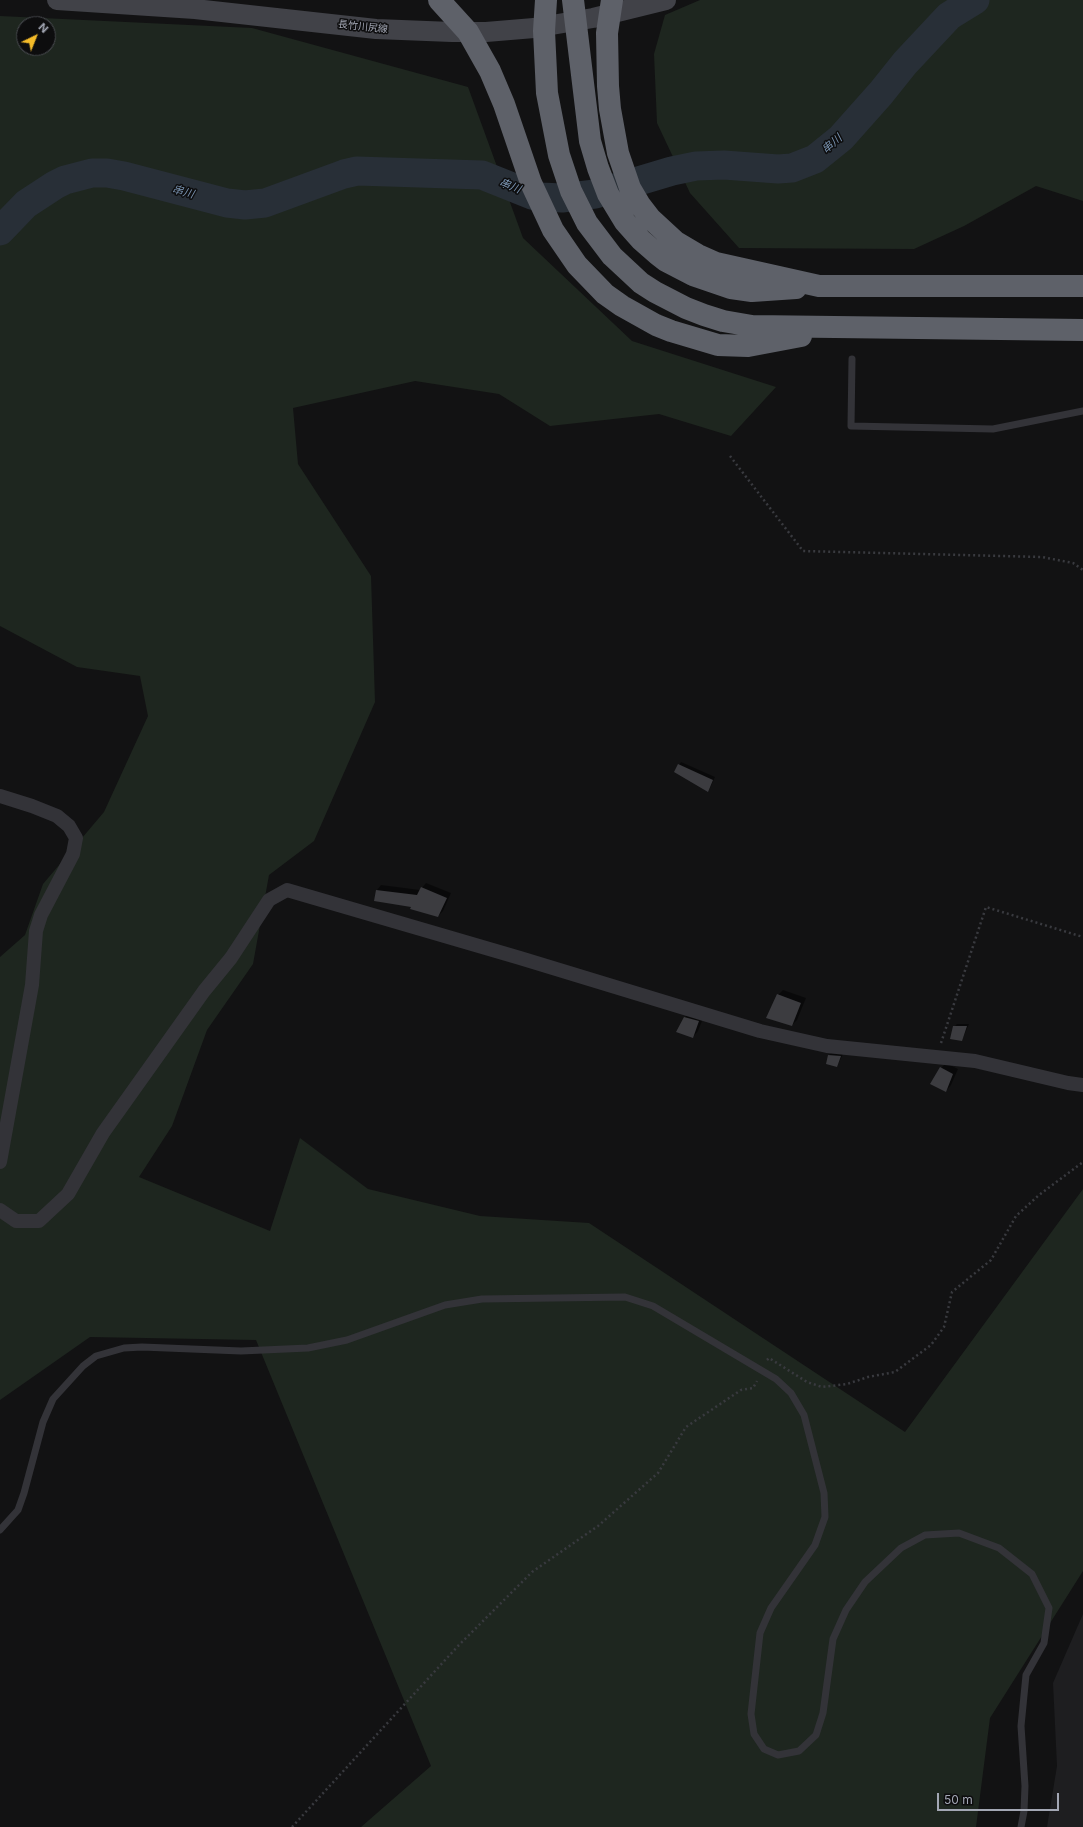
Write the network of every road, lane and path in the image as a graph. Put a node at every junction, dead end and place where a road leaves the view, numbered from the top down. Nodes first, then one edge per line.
1 (57, 0) edge
2 (438, 0) edge
3 (546, 0) edge
4 (573, 0) edge
5 (612, 0) edge
6 (666, 0) edge
7 (1083, 273) edge
8 (734, 278) junction
9 (1083, 286) edge
10 (1004, 287) junction
11 (846, 328) junction
12 (1017, 329) junction
13 (1083, 330) edge
14 (1083, 343) edge
15 (852, 359) dead end
16 (1083, 411) edge
17 (730, 456) dead end
18 (1083, 570) edge
19 (0, 796) edge
20 (1083, 937) edge
21 (937, 1057) junction
22 (1083, 1085) edge
23 (0, 1162) edge
24 (1083, 1162) edge
25 (0, 1210) edge
26 (807, 1382) dead end
27 (753, 1388) dead end
28 (0, 1530) edge
29 (292, 1827) edge
30 (1021, 1827) edge

1 - 6 main road, 長竹川尻線
2 - 11 highway
3 - 11 highway
4 - 8 highway
5 - 8 highway
7 - 10 highway
8 - 10 highway
9 - 10 highway
11 - 12 highway
12 - 13 highway
12 - 14 highway
15 - 16 lane
17 - 18 path
19 - 23 street
20 - 21 path
21 - 22 street
21 - 25 street
24 - 26 path
27 - 29 path
28 - 30 lane

